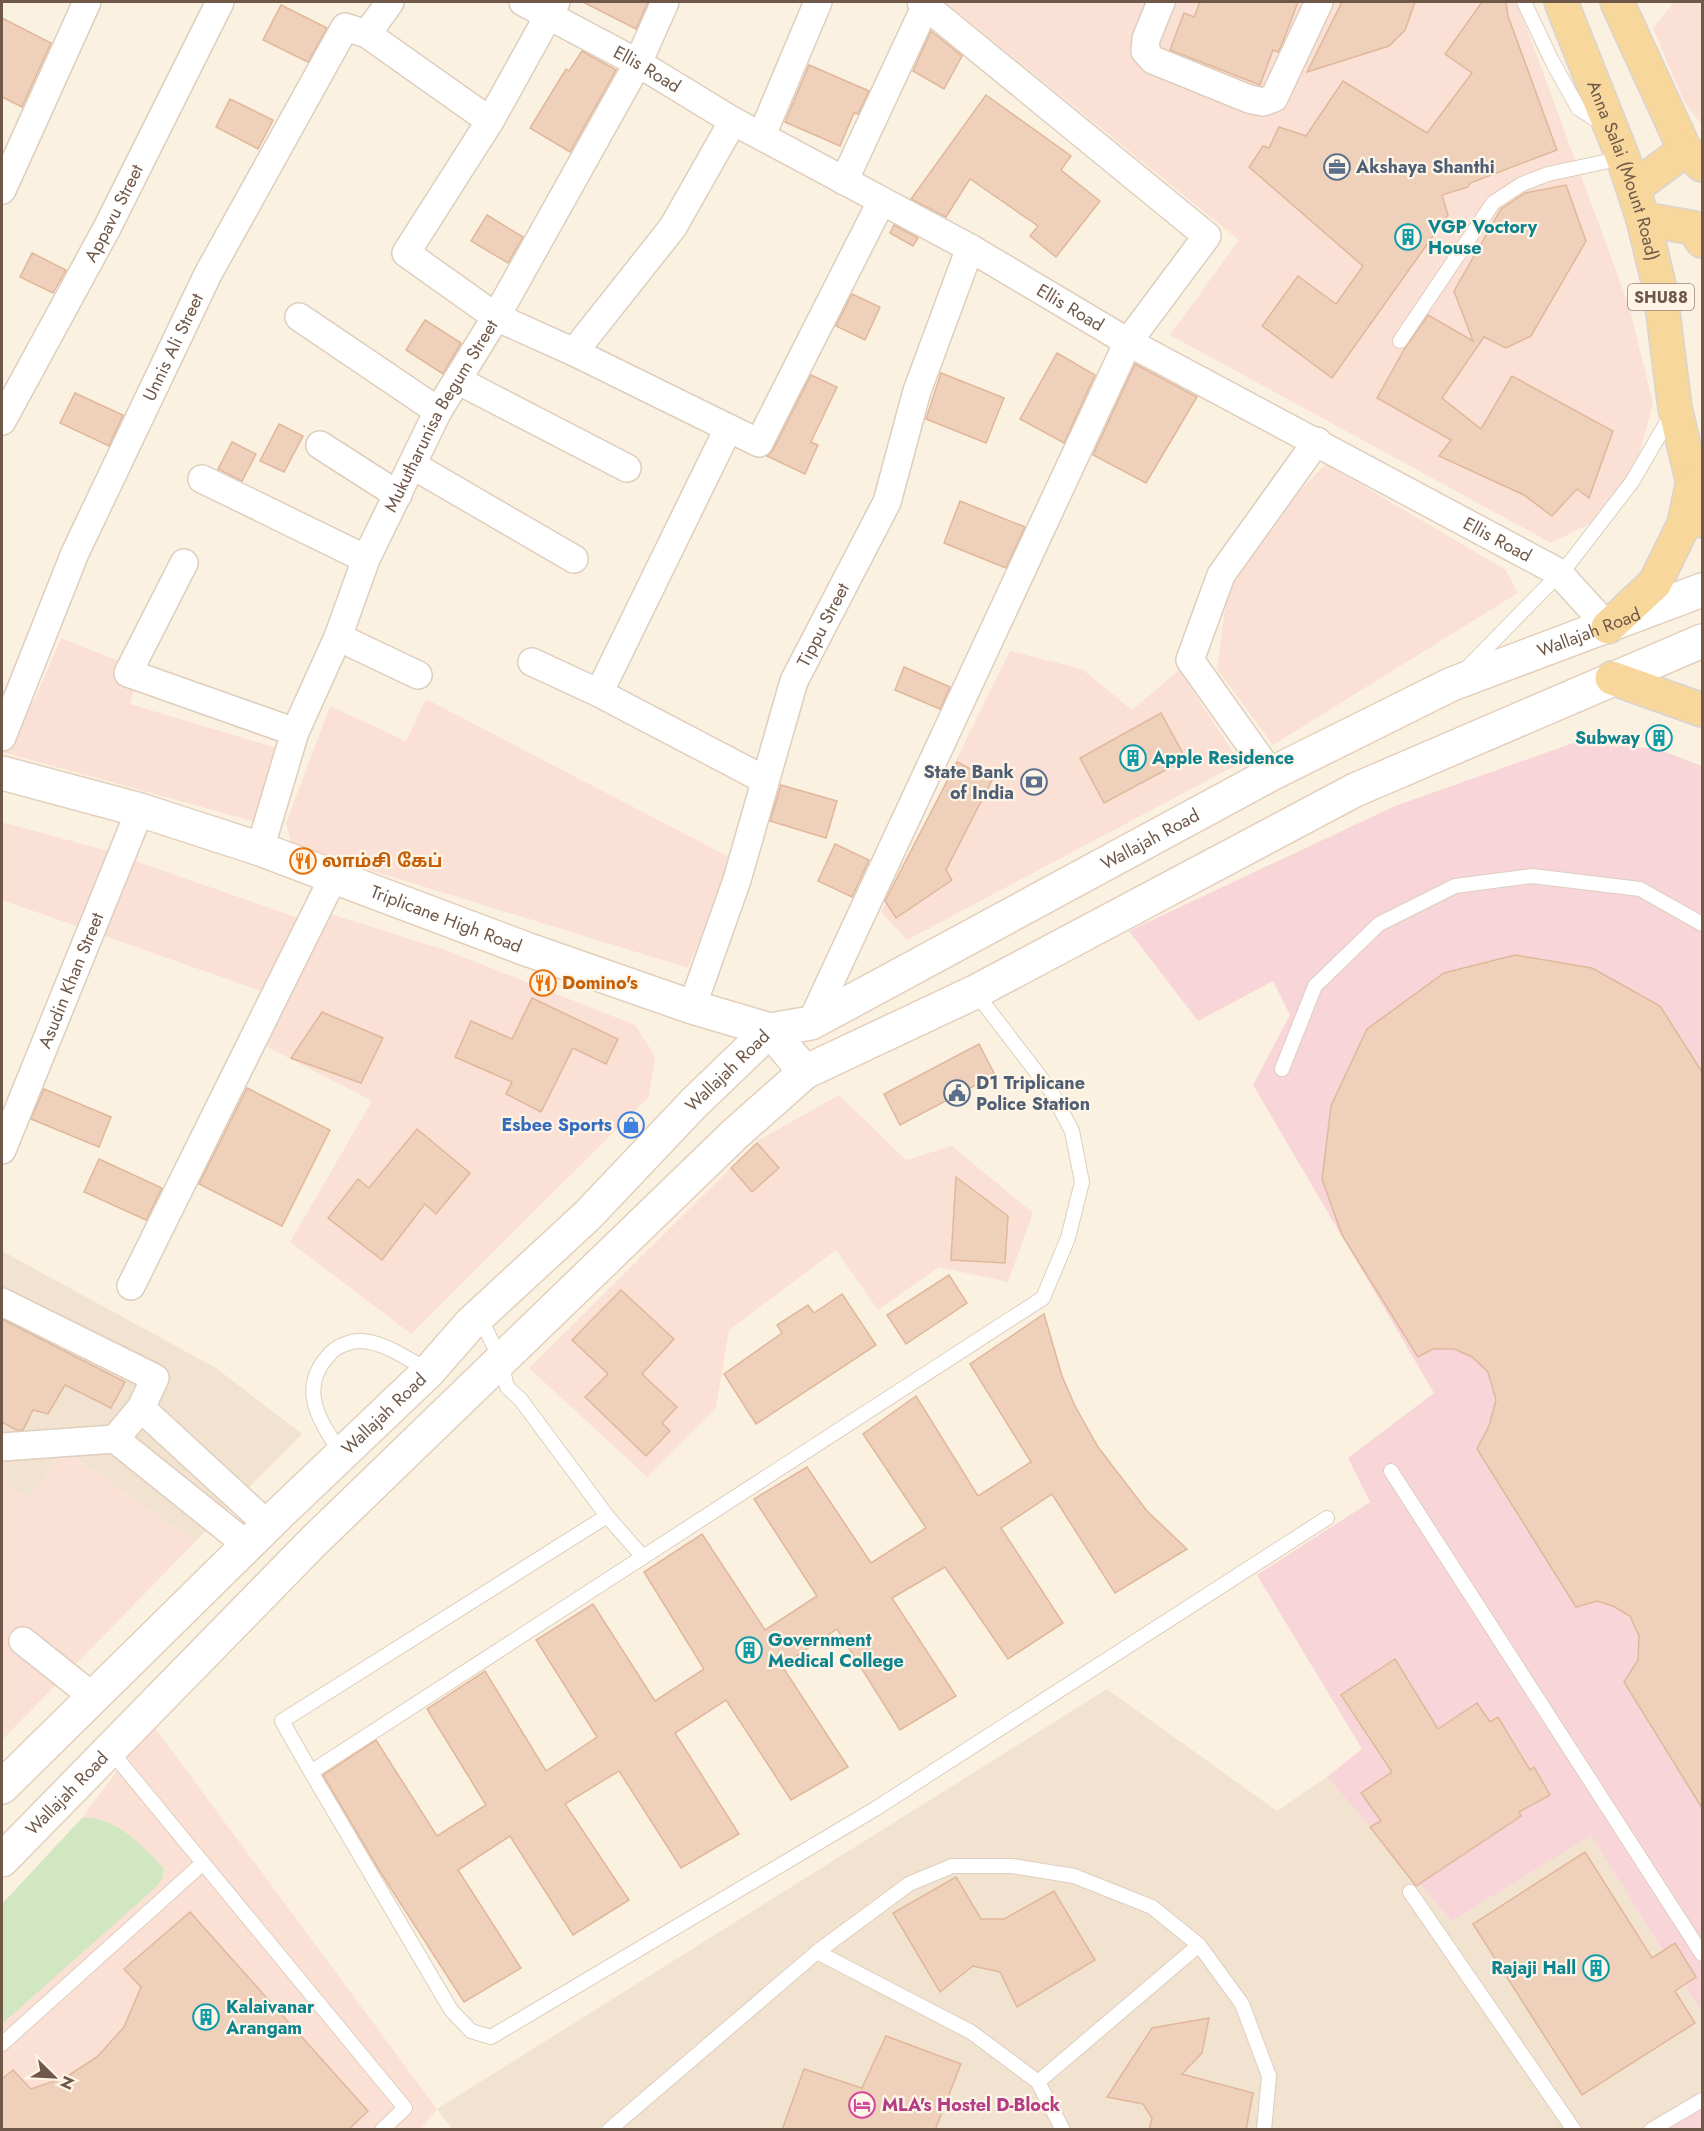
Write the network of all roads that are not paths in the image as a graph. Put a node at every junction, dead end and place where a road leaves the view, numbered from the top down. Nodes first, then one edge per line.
1 (87, 2) edge
2 (220, 2) edge
3 (390, 2) edge
4 (523, 2) edge
5 (666, 2) edge
6 (818, 2) edge
7 (1161, 2) edge
8 (1320, 2) edge
9 (1524, 2) edge
10 (1561, 2) edge
11 (1617, 2) edge
12 (924, 3) edge
13 (552, 9) edge
14 (368, 34) junction
15 (638, 63) junction
16 (490, 121) junction
17 (733, 121) junction
18 (762, 135) junction
19 (1694, 157) edge
20 (1628, 174) junction
21 (844, 181) junction
22 (2, 190) edge
23 (880, 202) junction
24 (1702, 241) edge
25 (970, 248) junction
26 (299, 317) dead end
27 (496, 317) junction
28 (1400, 341) dead end
29 (1128, 342) junction
30 (574, 352) junction
31 (459, 381) junction
32 (1675, 408) junction
33 (438, 411) junction
34 (2, 421) edge
35 (728, 429) junction
36 (1317, 441) junction
37 (320, 445) dead end
38 (414, 466) junction
39 (627, 468) dead end
40 (202, 480) dead end
41 (1692, 484) junction
42 (398, 495) junction
43 (1702, 520) edge
44 (366, 559) junction
45 (574, 559) dead end
46 (184, 564) dead end
47 (1558, 573) junction
48 (1702, 590) edge
49 (1608, 627) junction
50 (338, 637) junction
51 (1702, 641) edge
52 (531, 662) dead end
53 (418, 675) dead end
54 (1612, 678) junction
55 (1452, 684) junction
56 (598, 693) junction
57 (1702, 710) edge
58 (295, 732) junction
59 (2, 737) edge
60 (2, 773) edge
61 (1271, 774) junction
62 (765, 780) junction
63 (140, 810) junction
64 (260, 849) junction
65 (334, 876) junction
66 (1702, 924) edge
67 (975, 992) junction
68 (692, 1007) junction
69 (811, 1023) junction
70 (770, 1030) junction
71 (1282, 1069) dead end
72 (805, 1072) junction
73 (2, 1150) edge
74 (132, 1286) dead end
75 (2, 1302) edge
76 (479, 1315) junction
77 (500, 1359) junction
78 (429, 1371) junction
79 (141, 1408) junction
80 (116, 1439) junction
81 (2, 1447) edge
82 (342, 1454) junction
83 (1391, 1471) dead end
84 (607, 1516) junction
85 (1327, 1518) dead end
86 (257, 1535) junction
87 (644, 1557) junction
88 (23, 1641) dead end
89 (92, 1696) junction
90 (110, 1750) junction
91 (311, 1772) junction
92 (2, 1787) edge
93 (2, 1860) edge
94 (203, 1863) junction
95 (1410, 1892) dead end
96 (1199, 1945) junction
97 (817, 1952) junction
98 (1702, 1954) edge
99 (2, 2044) edge
100 (1038, 2082) junction
101 (1702, 2100) edge
102 (382, 2130) edge
103 (609, 2130) edge
104 (1063, 2130) edge
105 (1264, 2130) edge
106 (1574, 2130) edge
107 (1651, 2130) edge

1 - 22 street
2 - 34 street, Appavu Street
3 - 14 street
4 - 13 street, Ellis Road
5 - 15 street, Mukutharunisa Begum Street
6 - 18 street
7 - 8 street
9 - 20 lane
10 - 20 main road, Anna Salai (Mount Road) / SHU88
11 - 19 main road
12 - 21 street
12 - 29 street
13 - 15 street, Ellis Road
13 - 16 street
14 - 16 street
14 - 59 street, Unnis Ali Street
15 - 17 street, Ellis Road
15 - 27 street, Mukutharunisa Begum Street
16 - 27 street
17 - 18 street, Ellis Road
17 - 30 street
18 - 21 street, Ellis Road
19 - 20 main road
20 - 24 main road
20 - 28 lane
20 - 32 main road, Anna Salai (Mount Road) / SHU88
21 - 23 street, Ellis Road
23 - 25 street, Ellis Road
23 - 35 street
25 - 29 street, Ellis Road
25 - 62 street, Tippu Street
26 - 33 street
27 - 30 street
27 - 31 street, Mukutharunisa Begum Street
29 - 36 street, Ellis Road
29 - 69 street
30 - 35 street
31 - 33 street, Mukutharunisa Begum Street
31 - 39 street
32 - 41 main road, Anna Salai (Mount Road) / SHU88
32 - 47 lane
33 - 38 street, Mukutharunisa Begum Street
35 - 56 street
36 - 47 street, Ellis Road
36 - 61 street
37 - 42 street
38 - 42 street, Mukutharunisa Begum Street
38 - 45 street
40 - 44 street
41 - 43 main road, Anna Salai (Mount Road) / SHU88
41 - 49 main road
42 - 44 street, Mukutharunisa Begum Street
44 - 50 street, Mukutharunisa Begum Street
46 - 58 street
47 - 49 street, Ellis Road
47 - 55 lane
48 - 49 main road, Wallajah Road
49 - 55 main road, Wallajah Road
50 - 53 street
50 - 58 street, Mukutharunisa Begum Street
51 - 54 main road, Wallajah Road
52 - 56 street
54 - 57 main road
54 - 67 main road, Wallajah Road
55 - 61 main road, Wallajah Road
56 - 62 street
58 - 64 street, Mukutharunisa Begum Street
60 - 63 main road, Triplicane High Road
61 - 69 main road, Wallajah Road
62 - 68 street, Tippu Street
63 - 64 main road, Triplicane High Road
63 - 73 street, Asudin Khan Street
64 - 65 main road, Triplicane High Road
65 - 68 main road, Triplicane High Road
65 - 74 street
66 - 71 lane
67 - 72 main road, Wallajah Road
67 - 87 lane
68 - 70 main road, Triplicane High Road
69 - 70 main road, Wallajah Road
70 - 72 main road
70 - 76 main road, Wallajah Road
72 - 77 main road, Wallajah Road
75 - 79 street
76 - 77 lane
76 - 78 main road, Wallajah Road
77 - 84 lane
77 - 90 main road, Wallajah Road
78 - 82 main road, Wallajah Road
78 - 82 lane
79 - 80 street
79 - 86 street
80 - 81 street
80 - 86 street
82 - 86 main road, Wallajah Road
83 - 98 lane
84 - 87 lane
84 - 91 lane
85 - 91 lane
86 - 89 main road, Wallajah Road
87 - 91 lane
88 - 89 street
89 - 92 main road, Wallajah Road
90 - 93 main road, Wallajah Road
90 - 94 lane
94 - 99 lane
94 - 102 lane
95 - 106 lane
96 - 97 lane
96 - 100 lane
96 - 105 lane
97 - 100 lane
97 - 103 lane
100 - 104 lane
101 - 107 lane

